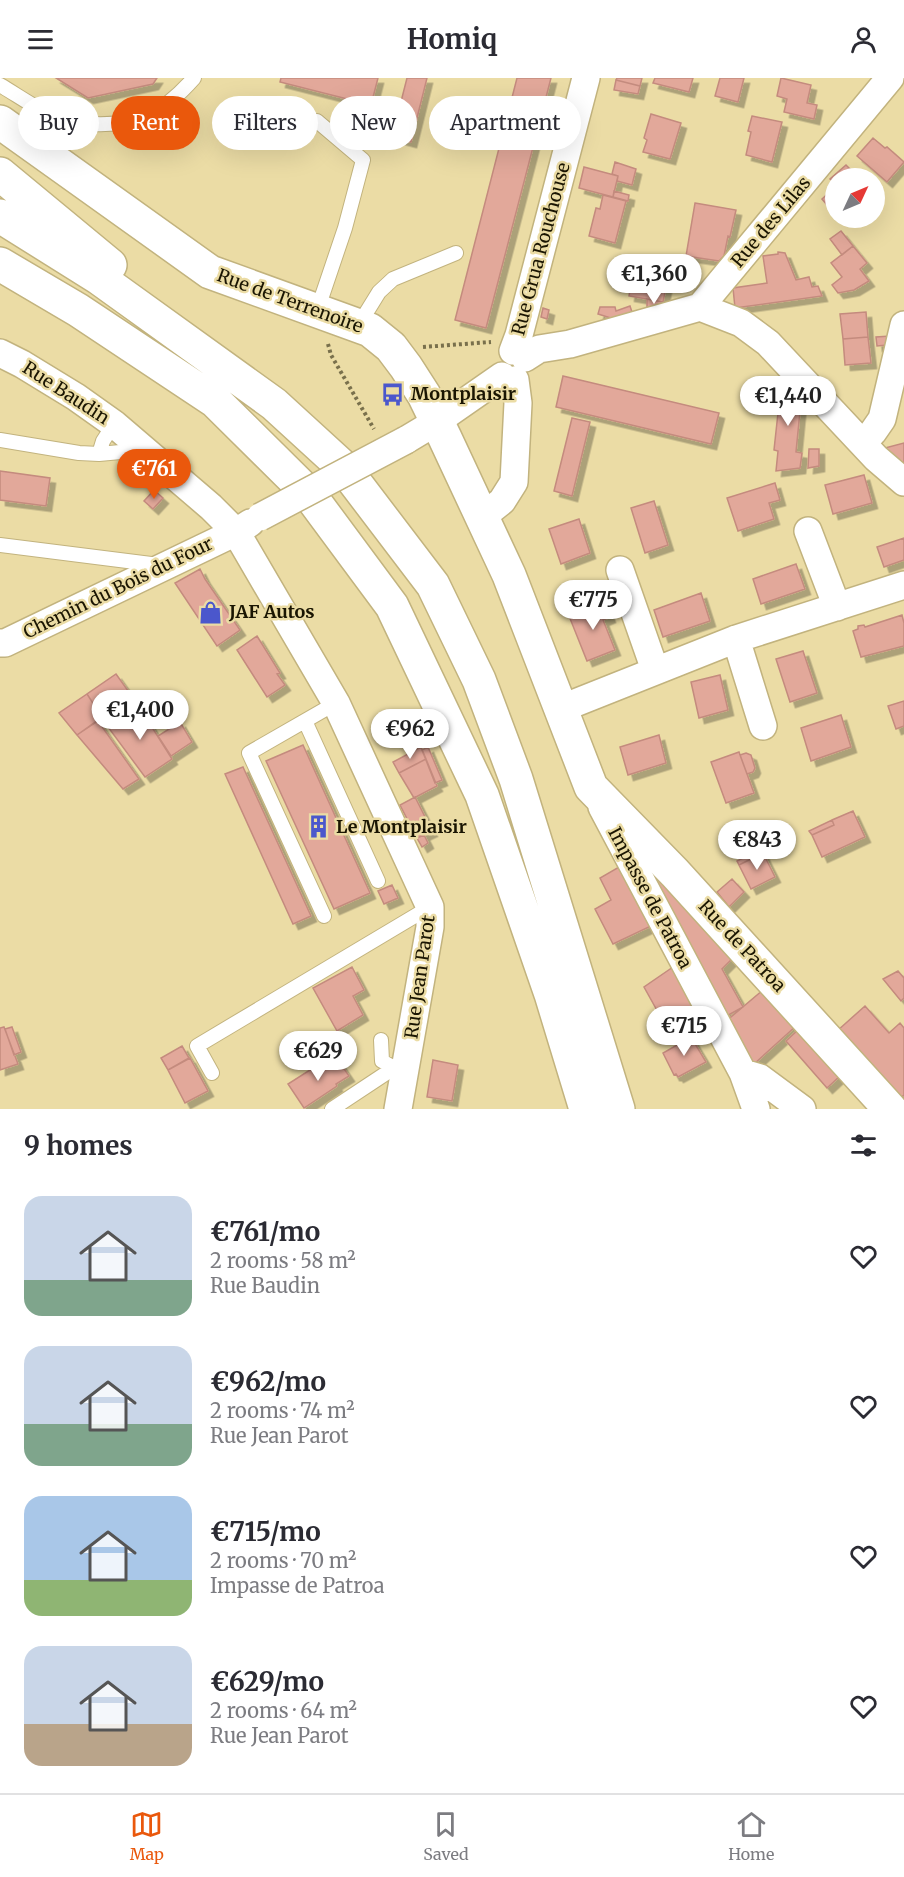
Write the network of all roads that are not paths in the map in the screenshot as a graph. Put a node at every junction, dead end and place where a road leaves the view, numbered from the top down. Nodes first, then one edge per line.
1 (194, 78) edge
2 (586, 78) edge
3 (890, 78) edge
4 (0, 85) edge
5 (0, 122) edge
6 (318, 123) edge
7 (0, 174) edge
8 (0, 216) edge
9 (456, 253) dead end
10 (0, 264) edge
11 (700, 307) junction
12 (317, 311) junction
13 (904, 325) edge
14 (358, 326) junction
15 (0, 353) edge
16 (511, 361) junction
17 (274, 404) junction
18 (436, 422) junction
19 (114, 424) junction
20 (0, 441) edge
21 (863, 443) junction
22 (144, 450) junction
23 (99, 454) junction
24 (904, 482) edge
25 (482, 517) junction
26 (808, 531) dead end
27 (236, 532) junction
28 (0, 545) edge
29 (165, 566) junction
30 (620, 570) dead end
31 (904, 585) edge
32 (837, 607) junction
33 (736, 639) junction
34 (0, 643) edge
35 (655, 670) junction
36 (336, 703) junction
37 (560, 709) junction
38 (305, 721) junction
39 (763, 726) dead end
40 (591, 787) junction
41 (378, 881) dead end
42 (430, 907) junction
43 (324, 916) dead end
44 (381, 1040) dead end
45 (400, 1071) junction
46 (212, 1073) dead end
47 (743, 1073) junction
48 (332, 1109) edge
49 (398, 1109) edge
50 (586, 1109) edge
51 (618, 1109) edge
52 (756, 1109) edge
53 (802, 1109) edge
54 (890, 1109) edge

1 - 4 lane
2 - 16 street, Rue Grua Rouchouse
3 - 11 street, Rue des Lilas
5 - 12 main road, Rue de Terrenoire
6 - 12 lane
7 - 17 main road
8 - 17 main road
9 - 14 lane
10 - 50 main road
11 - 16 street
11 - 21 street
12 - 14 main road, Rue de Terrenoire
13 - 21 street
14 - 18 main road, Rue de Terrenoire
15 - 19 street, Rue Baudin
16 - 18 street
16 - 25 street, Rue Grua Rouchouse
17 - 51 main road
18 - 25 main road, Rue de Terrenoire
18 - 27 street, bridge
19 - 22 street, Rue Baudin
19 - 23 lane
20 - 23 lane
21 - 24 street
22 - 23 lane
22 - 27 street, Rue Baudin
25 - 37 main road, Rue de Terrenoire
26 - 32 street
27 - 29 street, Chemin du Bois du Four
27 - 36 street, Rue Jean Parot
28 - 29 lane
29 - 34 street, Chemin du Bois du Four
30 - 35 street
31 - 32 street
32 - 33 street
33 - 35 street
33 - 39 street
35 - 37 street
36 - 38 lane
36 - 42 street, Rue Jean Parot
37 - 40 main road, Rue de Terrenoire
38 - 41 lane
38 - 43 lane
40 - 47 street, Impasse de Patroa
40 - 54 main road, Rue de Patroa
42 - 45 street, Rue Jean Parot
42 - 46 lane
44 - 45 lane
45 - 48 lane
45 - 49 street, Rue Jean Parot
47 - 52 street, Impasse de Patroa
47 - 53 street

